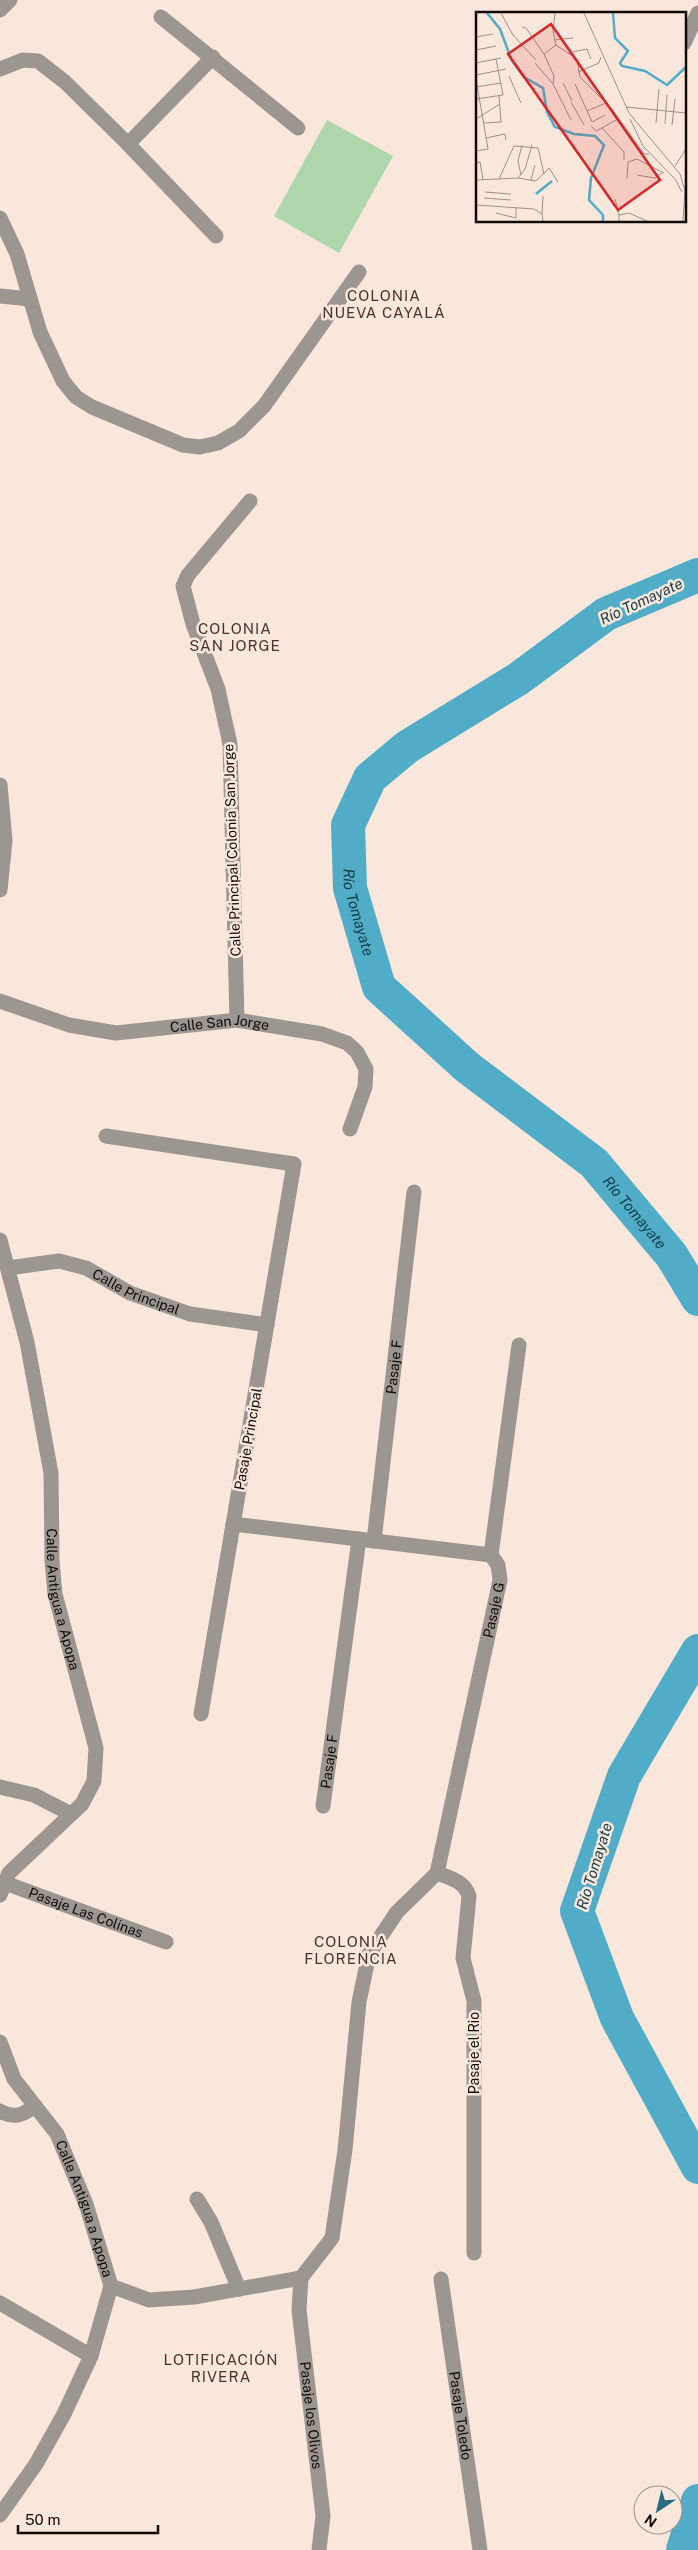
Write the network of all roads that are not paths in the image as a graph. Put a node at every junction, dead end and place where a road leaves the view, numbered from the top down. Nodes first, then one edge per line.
1 (10, 0) edge
2 (0, 10) edge
3 (698, 13) edge
4 (161, 17) dead end
5 (686, 39) edge
6 (213, 57) junction
7 (0, 69) edge
8 (298, 128) dead end
9 (128, 144) junction
10 (0, 218) edge
11 (216, 236) dead end
12 (359, 272) dead end
13 (0, 296) edge
14 (30, 299) junction
15 (250, 501) dead end
16 (0, 785) edge
17 (0, 890) edge
18 (0, 1001) edge
19 (237, 1020) junction
20 (350, 1128) dead end
21 (106, 1136) dead end
22 (414, 1192) dead end
23 (0, 1240) edge
24 (8, 1268) junction
25 (267, 1325) junction
26 (519, 1345) dead end
27 (233, 1524) junction
28 (367, 1540) junction
29 (491, 1555) junction
30 (201, 1714) dead end
31 (0, 1787) edge
32 (323, 1806) dead end
33 (71, 1814) junction
34 (437, 1873) junction
35 (2, 1889) edge
36 (166, 1942) dead end
37 (0, 2042) edge
38 (35, 2106) junction
39 (0, 2111) edge
40 (197, 2199) dead end
41 (474, 2253) dead end
42 (301, 2278) junction
43 (441, 2279) dead end
44 (111, 2286) junction
45 (239, 2289) junction
46 (0, 2303) edge
47 (91, 2356) junction
48 (0, 2515) edge
49 (319, 2550) edge
50 (480, 2550) edge

1 - 2 street
3 - 5 street
4 - 6 street
6 - 8 street
6 - 9 street
7 - 9 street
9 - 11 street
10 - 14 street
12 - 14 street
13 - 14 street
15 - 19 street, Calle Principal Colonia San Jorge
16 - 17 street
18 - 19 street, Calle San Jorge
19 - 20 street, Calle San Jorge
21 - 25 street, Pasaje Principal
22 - 28 street, Pasaje F
23 - 24 street, Calle Antigua a Apopa
24 - 25 street, Calle Principal
24 - 33 street, Calle Antigua a Apopa
25 - 27 street, Pasaje Principal
26 - 29 street, Pasaje G
27 - 28 street
27 - 30 street, Pasaje Principal
28 - 29 street
28 - 32 street, Pasaje F
29 - 34 street, Pasaje G
31 - 33 street
33 - 35 street, Calle Antigua a Apopa
34 - 41 street, Pasaje el Rio
34 - 42 street
35 - 36 street, Pasaje Las Colinas
37 - 38 street, Calle Antigua a Apopa
38 - 39 street
38 - 44 street, Calle Antigua a Apopa
40 - 45 street
42 - 45 street
42 - 49 street, Pasaje los Olivos
43 - 50 street, Pasaje Toledo
44 - 45 street
44 - 47 street, Calle Antigua a Apopa
46 - 47 street
47 - 48 street, Calle Antigua a Apopa

